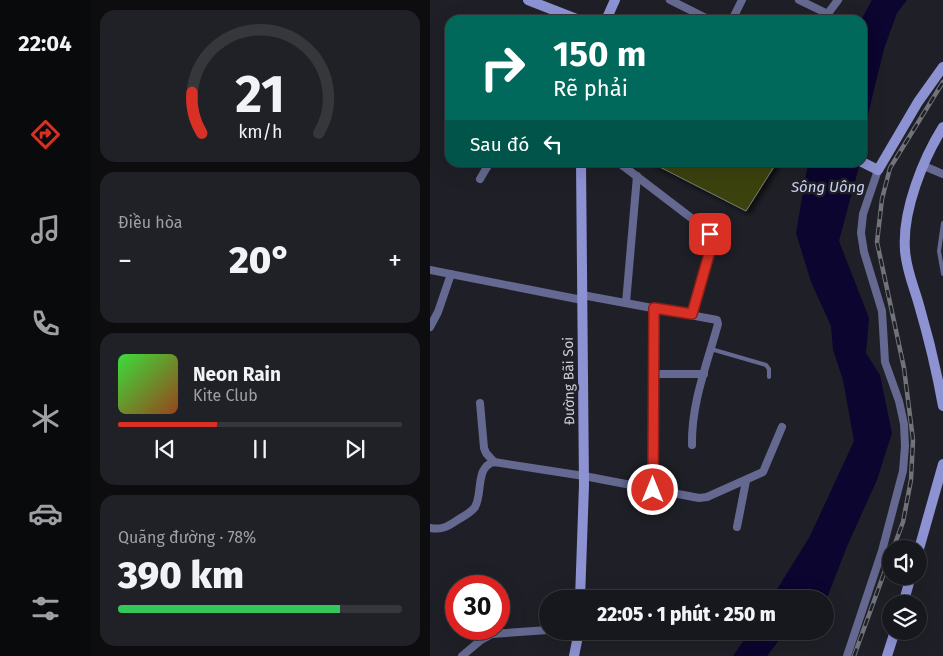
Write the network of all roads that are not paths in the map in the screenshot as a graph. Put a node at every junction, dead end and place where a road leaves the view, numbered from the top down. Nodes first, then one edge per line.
1 (528, 0) edge
2 (615, 0) edge
3 (670, 0) edge
4 (742, 0) edge
5 (799, 0) edge
6 (838, 0) edge
7 (566, 15) edge
8 (608, 15) edge
9 (700, 15) edge
10 (734, 15) edge
11 (823, 15) edge
12 (827, 15) edge
13 (943, 67) edge
14 (943, 127) edge
15 (867, 164) edge
16 (924, 166) junction
17 (487, 167) edge
18 (581, 167) edge
19 (625, 167) edge
20 (876, 168) junction
21 (943, 174) edge
22 (637, 176) junction
23 (480, 179) dead end
24 (943, 223) edge
25 (430, 270) edge
26 (451, 274) junction
27 (943, 274) edge
28 (582, 298) junction
29 (626, 303) junction
30 (654, 308) junction
31 (692, 314) junction
32 (430, 327) edge
33 (711, 348) junction
34 (654, 374) junction
35 (704, 374) junction
36 (769, 377) dead end
37 (480, 404) dead end
38 (943, 406) edge
39 (782, 427) dead end
40 (692, 445) dead end
41 (494, 462) junction
42 (943, 464) edge
43 (584, 476) junction
44 (746, 481) junction
45 (653, 490) junction
46 (737, 527) dead end
47 (430, 528) edge
48 (922, 540) edge
49 (580, 590) edge
50 (539, 631) edge
51 (577, 640) edge
52 (892, 640) edge
53 (462, 656) edge
54 (574, 656) edge
55 (846, 656) edge
56 (887, 656) edge

1 - 7 main road
2 - 8 main road
3 - 9 street
4 - 10 street
5 - 11 street
6 - 12 street
13 - 20 main road
14 - 16 main road
15 - 20 main road
16 - 21 street
16 - 38 main road
17 - 23 street
18 - 28 main road, Đường Bãi Soi
19 - 22 street
20 - 55 street
22 - 29 street
22 - 31 street
24 - 27 lane
25 - 26 street
26 - 28 street
26 - 32 street
28 - 29 street
28 - 43 main road, Đường Bãi Soi
29 - 30 street
30 - 31 street
30 - 34 street
31 - 33 street
33 - 35 street
33 - 36 lane
34 - 35 street
34 - 45 street
35 - 40 street
37 - 41 street
39 - 44 street
41 - 43 street
41 - 47 street
42 - 48 main road
43 - 45 street
43 - 49 main road, Đường Bãi Soi
44 - 45 street
44 - 46 street
50 - 53 street
51 - 54 main road
52 - 56 main road

